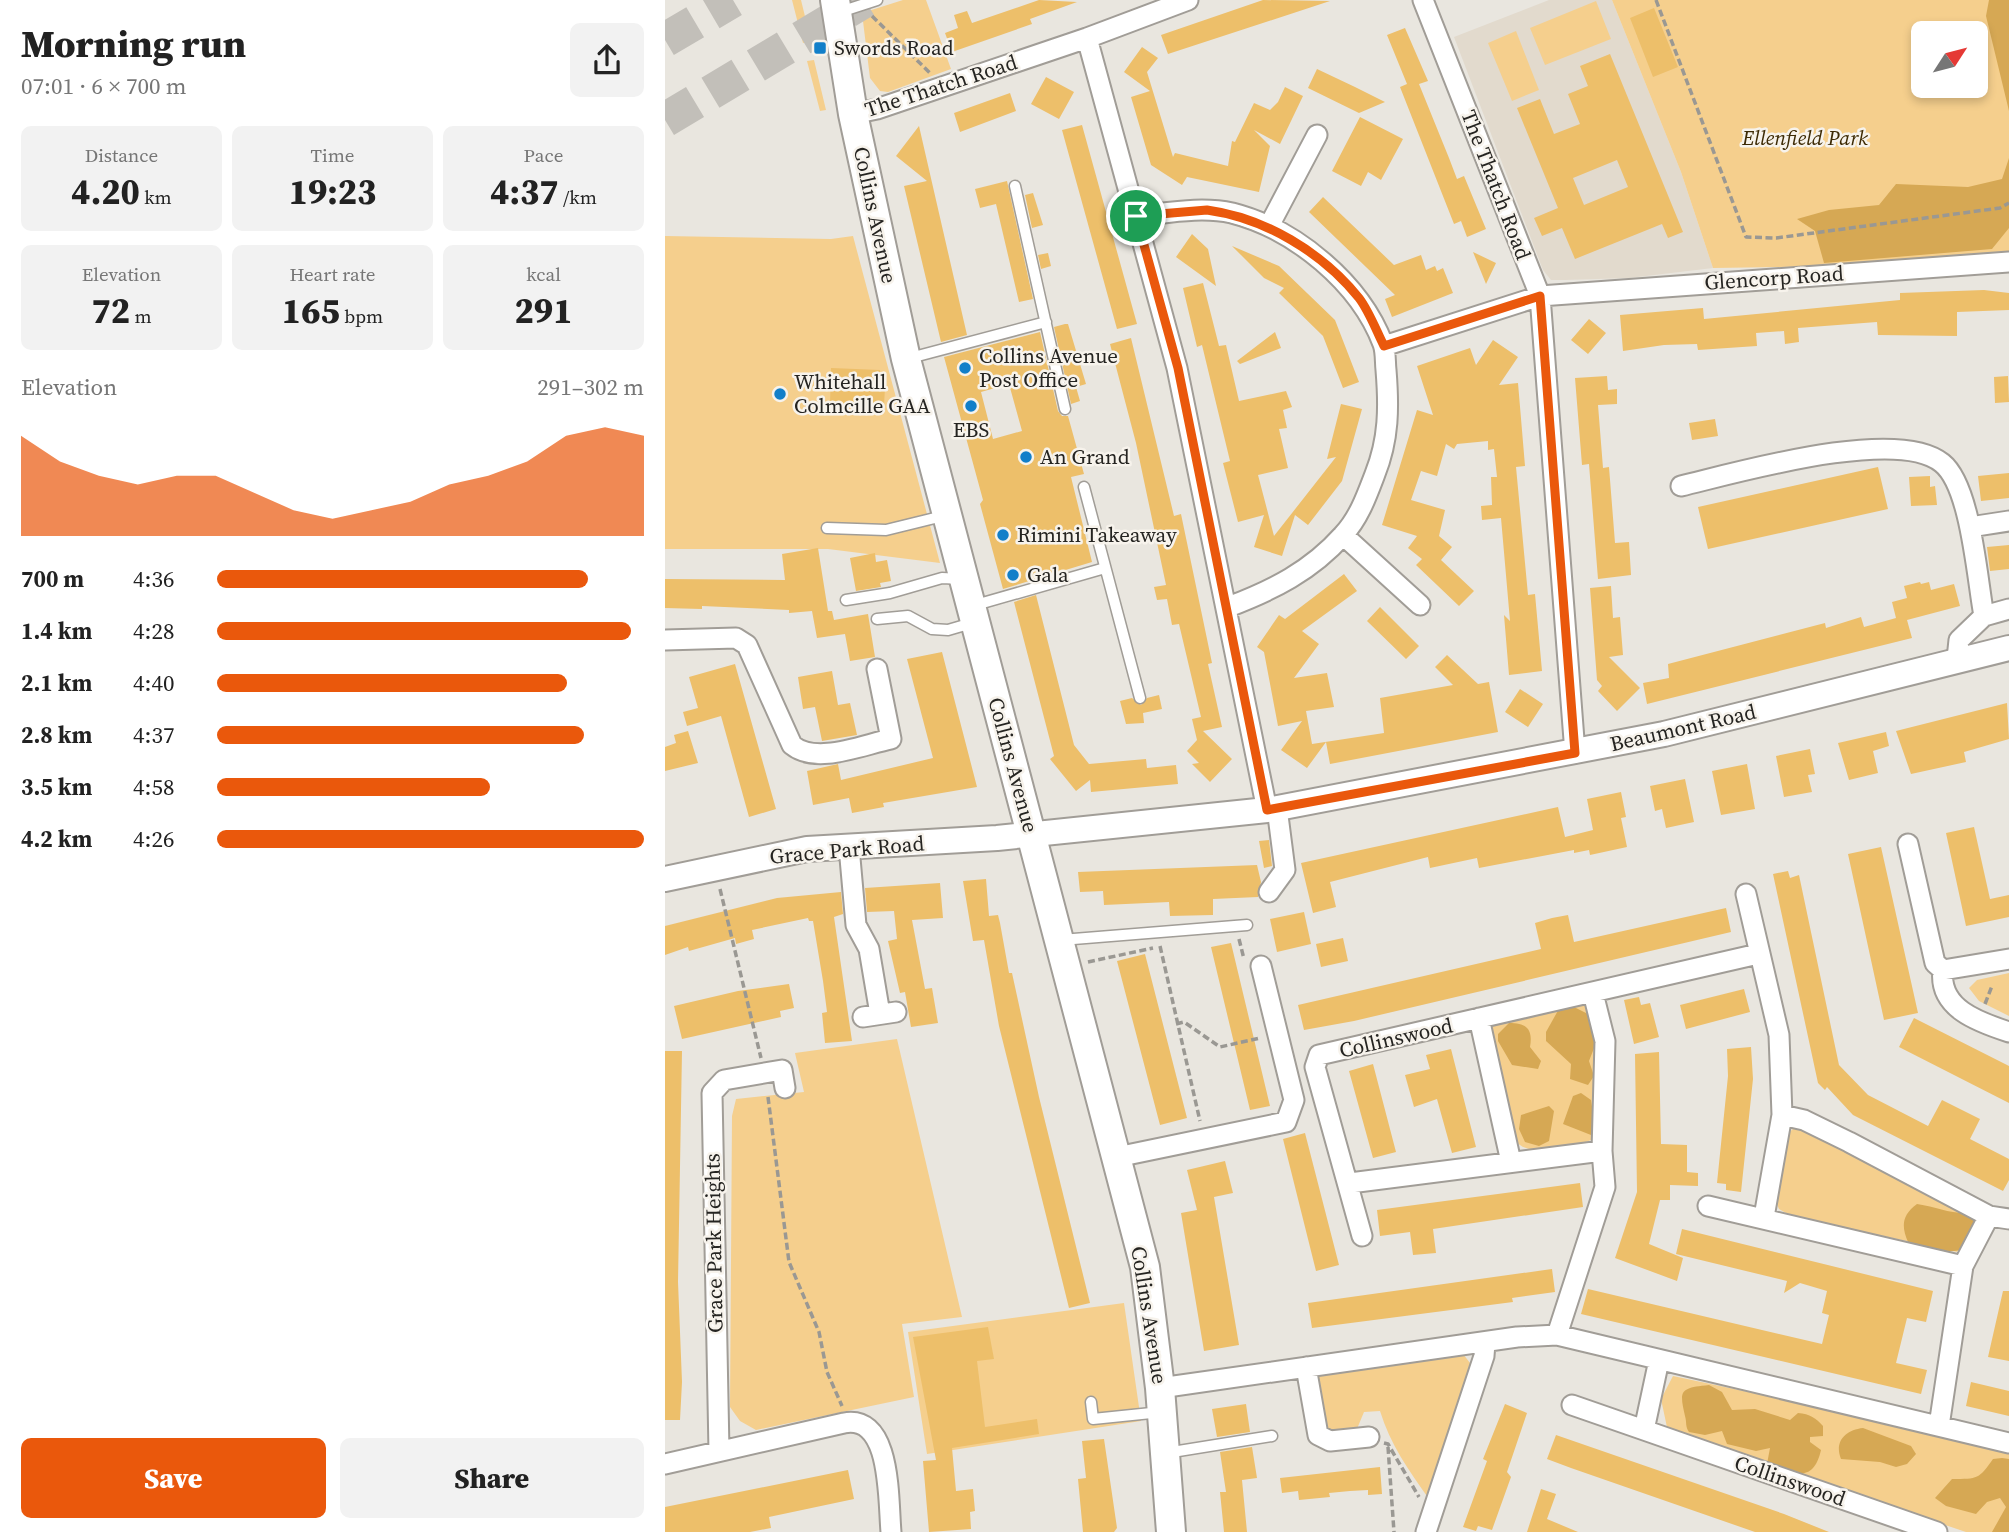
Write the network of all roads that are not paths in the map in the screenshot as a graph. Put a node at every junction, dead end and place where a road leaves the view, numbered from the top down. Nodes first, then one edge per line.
1 (877, 0) edge
2 (1188, 0) edge
3 (1423, 0) edge
4 (834, 4) edge
5 (1087, 38) junction
6 (853, 114) junction
7 (1317, 135) dead end
8 (1015, 186) dead end
9 (1136, 216) junction
10 (1269, 226) junction
11 (2009, 262) edge
12 (1540, 296) junction
13 (1046, 322) junction
14 (1384, 346) junction
15 (906, 359) junction
16 (1065, 409) dead end
17 (1681, 486) dead end
18 (1084, 487) dead end
19 (947, 515) junction
20 (2009, 521) edge
21 (1970, 527) junction
22 (827, 528) dead end
23 (1343, 535) junction
24 (1105, 568) junction
25 (963, 579) junction
26 (846, 600) dead end
27 (1420, 605) dead end
28 (1228, 607) junction
29 (2009, 608) edge
30 (974, 614) junction
31 (1984, 616) junction
32 (877, 619) dead end
33 (665, 640) edge
34 (2009, 648) edge
35 (1957, 659) junction
36 (877, 669) dead end
37 (1140, 698) dead end
38 (1575, 753) junction
39 (1272, 809) junction
40 (1031, 835) junction
41 (1908, 844) dead end
42 (849, 846) junction
43 (665, 878) edge
44 (1269, 892) dead end
45 (1746, 894) dead end
46 (1247, 925) dead end
47 (1060, 940) junction
48 (1758, 954) junction
49 (2009, 960) edge
50 (1254, 968) road end
51 (1943, 970) junction
52 (1593, 993) junction
53 (880, 1014) dead end
54 (1479, 1018) junction
55 (2009, 1032) edge
56 (785, 1088) dead end
57 (1782, 1115) junction
58 (1602, 1151) junction
59 (1117, 1157) junction
60 (1511, 1161) junction
61 (1350, 1183) junction
62 (1708, 1206) dead end
63 (1989, 1216) junction
64 (1764, 1217) junction
65 (2009, 1219) edge
66 (1362, 1236) dead end
67 (1963, 1266) junction
68 (1556, 1335) junction
69 (1485, 1343) junction
70 (1659, 1360) junction
71 (1306, 1367) junction
72 (1161, 1400) junction
73 (1091, 1402) dead end
74 (1572, 1405) dead end
75 (1939, 1426) junction
76 (1644, 1430) junction
77 (1272, 1436) dead end
78 (1369, 1437) road end
79 (2009, 1443) edge
80 (719, 1451) junction
81 (1165, 1454) junction
82 (665, 1464) edge
83 (1428, 1525) edge
84 (891, 1532) edge
85 (1171, 1532) edge
86 (1937, 1532) edge

1 - 4 lane
2 - 5 street, The Thatch Road
3 - 12 street, The Thatch Road
4 - 6 main road, Collins Avenue
5 - 6 street, The Thatch Road
5 - 9 street
6 - 15 main road, Collins Avenue
7 - 10 street
8 - 13 lane
9 - 10 street
9 - 28 street
10 - 14 street
11 - 12 street, Glencorp Road
12 - 14 street, Glencorp Road
12 - 38 street, The Thatch Road
13 - 15 lane
13 - 16 lane
14 - 23 street
15 - 19 main road, Collins Avenue
17 - 21 street
18 - 24 lane
19 - 22 lane
19 - 25 main road, Collins Avenue
20 - 21 street
21 - 31 street
23 - 27 street
23 - 28 street
24 - 30 lane
24 - 37 lane
25 - 26 lane
25 - 30 main road, Collins Avenue
28 - 39 street
29 - 31 street
30 - 32 lane
30 - 40 main road, Collins Avenue
31 - 35 street
33 - 36 street
34 - 35 street, Beaumont Road
35 - 38 street, Beaumont Road
38 - 39 street, Beaumont Road
39 - 40 street, Beaumont Road
39 - 44 street
40 - 42 street, Grace Park Road
40 - 47 main road, Collins Avenue
41 - 51 street
42 - 43 street, Grace Park Road
42 - 53 street
45 - 48 street
46 - 47 lane
47 - 59 main road, Collins Avenue
48 - 52 street, Collinswood
48 - 57 street
49 - 51 street
50 - 59 street
51 - 55 street
52 - 54 street, Collinswood
52 - 58 street
54 - 60 street, Collinswood
54 - 61 street, Collinswood
56 - 80 street, Grace Park Heights
57 - 63 street
57 - 64 street
58 - 60 street
58 - 68 street
59 - 72 main road, Collins Avenue
60 - 61 street
61 - 66 street, Collinswood
62 - 64 street
63 - 65 street
63 - 67 street
64 - 67 street
67 - 75 street
68 - 69 street
68 - 70 street
69 - 71 street
69 - 83 street
70 - 75 street
70 - 76 street
71 - 72 street
71 - 78 street
72 - 73 lane
72 - 81 main road, Collins Avenue
74 - 76 street, Collinswood
75 - 79 street
76 - 86 street, Collinswood
77 - 81 lane
80 - 82 street
80 - 84 street
81 - 85 main road, Collins Avenue

